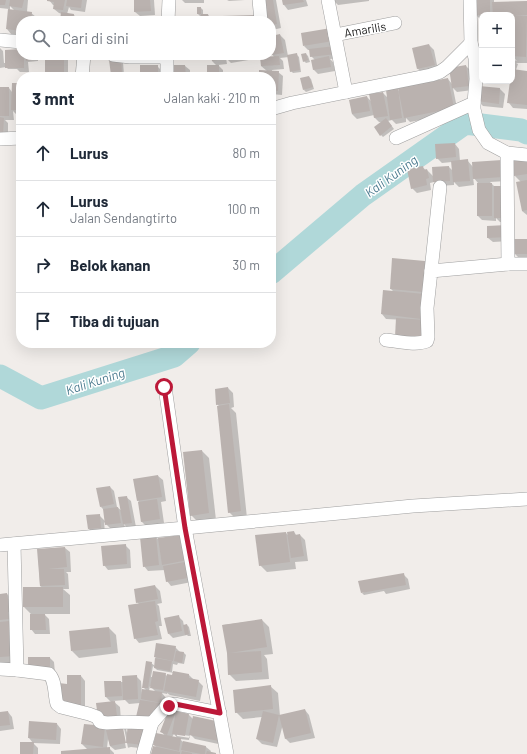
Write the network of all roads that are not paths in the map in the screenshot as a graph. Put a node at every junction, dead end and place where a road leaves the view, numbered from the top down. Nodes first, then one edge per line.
1 (169, 0) edge
2 (259, 0) edge
3 (328, 0) edge
4 (470, 0) edge
5 (168, 16) edge
6 (260, 16) edge
7 (395, 23) dead end
8 (335, 35) junction
9 (0, 40) edge
10 (16, 42) edge
11 (471, 44) junction
12 (84, 60) edge
13 (167, 60) edge
14 (82, 72) edge
15 (167, 72) edge
16 (346, 92) junction
17 (474, 106) junction
18 (276, 108) edge
19 (16, 138) edge
20 (396, 138) dead end
21 (0, 139) edge
22 (507, 153) junction
23 (527, 155) edge
24 (440, 187) dead end
25 (508, 264) junction
26 (527, 264) edge
27 (431, 271) junction
28 (386, 340) dead end
29 (164, 387) dead end
30 (527, 498) edge
31 (185, 528) junction
32 (14, 544) junction
33 (0, 545) edge
34 (0, 669) edge
35 (17, 670) junction
36 (220, 713) junction
37 (152, 723) junction
38 (143, 754) edge
39 (227, 754) edge

1 - 5 street
2 - 6 street
3 - 8 street
4 - 11 street
7 - 8 street, Amarilis
8 - 16 street
9 - 10 street
11 - 16 street
11 - 17 street
12 - 14 street
13 - 15 street
16 - 18 street
17 - 20 street
17 - 22 street
19 - 21 street
22 - 23 street
22 - 25 street
24 - 27 street
25 - 26 street
25 - 27 street
27 - 28 street
29 - 31 street
30 - 31 street
31 - 32 street
31 - 36 street
32 - 33 street
32 - 35 street
34 - 35 street
35 - 37 street
36 - 37 street
36 - 39 street
37 - 38 street

